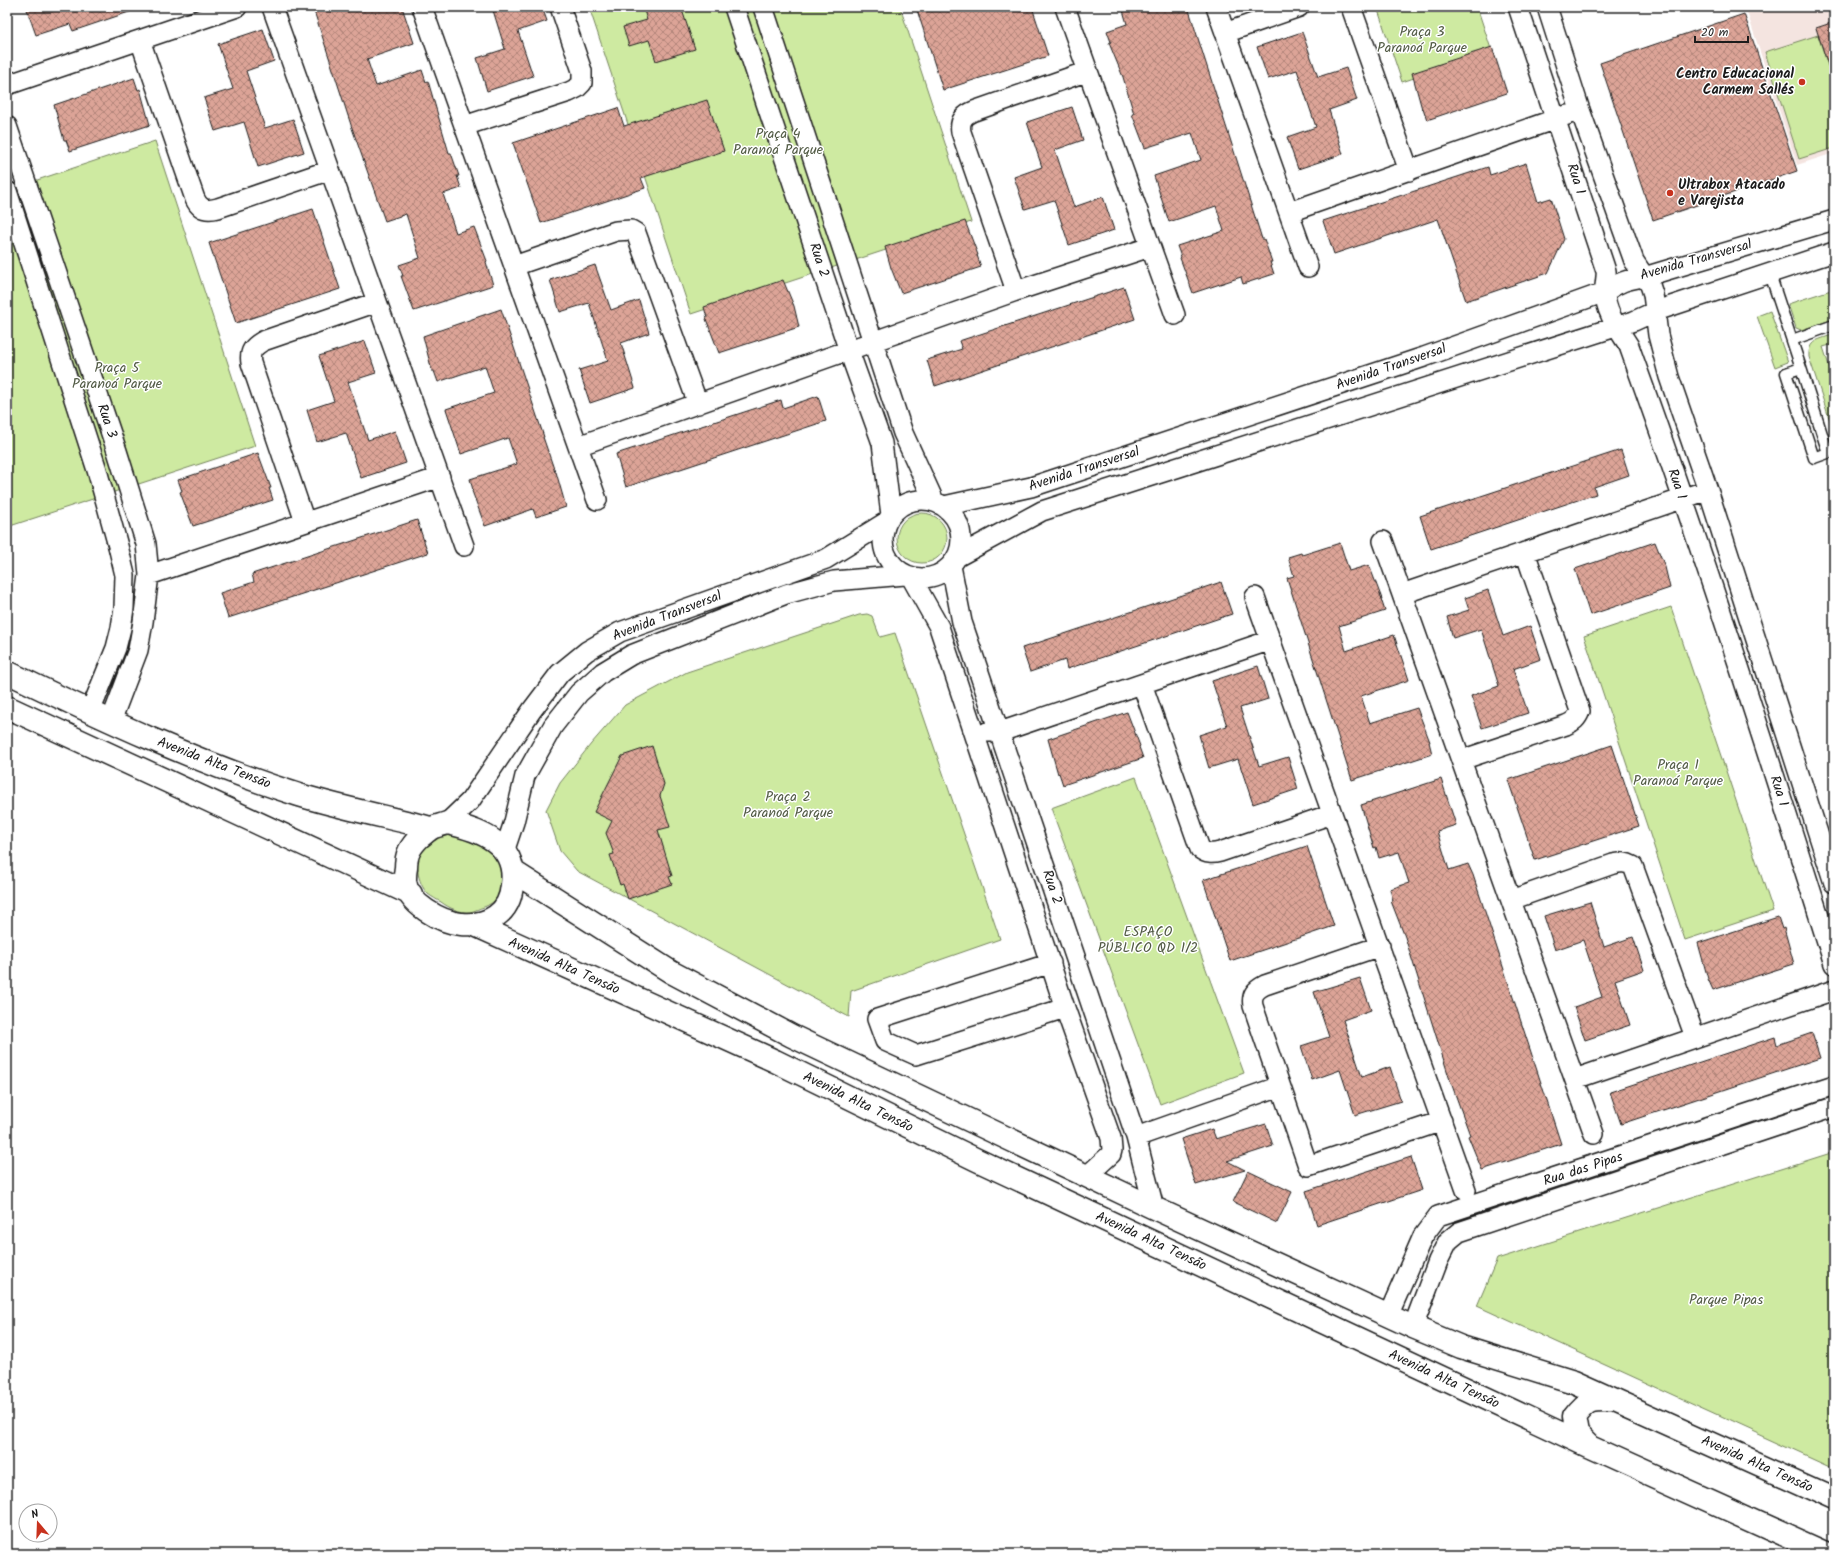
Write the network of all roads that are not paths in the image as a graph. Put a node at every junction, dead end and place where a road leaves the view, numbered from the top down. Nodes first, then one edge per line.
1 (237, 7) edge
2 (272, 7) edge
3 (422, 7) edge
4 (560, 7) edge
5 (734, 7) edge
6 (763, 7) edge
7 (1065, 7) edge
8 (1216, 7) edge
9 (1299, 7) edge
10 (1351, 7) edge
11 (1518, 7) edge
12 (1547, 7) edge
13 (1225, 33) junction
14 (140, 40) junction
15 (1088, 71) junction
16 (7, 85) edge
17 (1580, 110) junction
18 (1555, 118) junction
19 (7, 126) edge
20 (464, 126) junction
21 (330, 170) junction
22 (1409, 171) junction
23 (7, 191) edge
24 (1289, 212) junction
25 (1834, 220) edge
26 (1150, 247) junction
27 (1834, 252) edge
28 (514, 266) junction
29 (1308, 267) dead end
30 (1770, 274) junction
31 (1644, 277) junction
32 (1016, 291) junction
33 (1605, 292) junction
34 (377, 302) junction
35 (1656, 312) junction
36 (1175, 315) dead end
37 (1834, 325) edge
38 (1617, 326) junction
39 (1792, 340) junction
40 (874, 341) junction
41 (849, 351) junction
42 (1801, 368) junction
43 (698, 404) junction
44 (578, 446) junction
45 (1831, 452) edge
46 (440, 478) junction
47 (1708, 490) junction
48 (1682, 499) junction
49 (597, 500) dead end
50 (939, 504) junction
51 (888, 519) junction
52 (306, 522) junction
53 (1383, 541) dead end
54 (464, 546) dead end
55 (1525, 552) junction
56 (954, 562) junction
57 (148, 575) junction
58 (908, 576) junction
59 (1402, 594) junction
60 (1255, 597) dead end
61 (1271, 640) junction
62 (7, 672) edge
63 (1142, 684) junction
64 (7, 707) edge
65 (90, 712) junction
66 (111, 721) junction
67 (974, 732) junction
68 (1000, 732) junction
69 (1461, 760) junction
70 (1332, 814) junction
71 (439, 826) junction
72 (505, 849) junction
73 (514, 872) junction
74 (1834, 883) edge
75 (411, 894) junction
76 (1511, 900) junction
77 (475, 925) junction
78 (1380, 946) junction
79 (1051, 963) junction
80 (1834, 964) edge
81 (1834, 990) edge
82 (1065, 1008) junction
83 (1695, 1038) junction
84 (1574, 1079) junction
85 (1834, 1085) edge
86 (1280, 1086) junction
87 (1834, 1107) edge
88 (1442, 1121) junction
89 (1594, 1134) dead end
90 (1136, 1137) junction
91 (1088, 1175) junction
92 (1466, 1190) dead end
93 (1154, 1208) junction
94 (1388, 1316) junction
95 (1413, 1328) junction
96 (1615, 1400) junction
97 (1590, 1447) junction
98 (1834, 1499) edge
99 (1827, 1554) edge

1 - 14 street
2 - 21 street
3 - 20 street
4 - 20 street
5 - 41 street, Rua 2
6 - 40 street, Rua 2
7 - 15 street
8 - 13 street
9 - 13 street
10 - 22 street
11 - 18 street, Rua 1
12 - 17 street, Rua 1
13 - 24 street
14 - 16 street
14 - 21 street
15 - 26 street
15 - 32 street
17 - 18 street
17 - 31 street, Rua 1
18 - 22 street
18 - 33 street, Rua 1
19 - 57 street, Rua 3
20 - 28 street
21 - 34 street
22 - 24 street
23 - 65 street, Rua 3
24 - 29 street
25 - 31 street, Avenida Transversal
26 - 32 street
26 - 36 street
27 - 30 street, Avenida Transversal
28 - 43 street
28 - 44 street
30 - 35 street, Avenida Transversal
30 - 39 lane
31 - 33 street, Avenida Transversal
31 - 35 street, Rua 1
32 - 40 street
33 - 38 street, Rua 1
33 - 50 street, Avenida Transversal
34 - 46 street
34 - 52 street
35 - 38 street, Avenida Transversal
35 - 47 street, Rua 1
37 - 39 lane
38 - 48 street, Rua 1
38 - 56 street, Avenida Transversal
39 - 42 lane
40 - 41 street
40 - 50 street, Rua 2
41 - 43 street
41 - 51 street, Rua 2
42 - 45 lane
42 - 45 lane
43 - 44 street
44 - 49 street
46 - 52 street
46 - 54 street
47 - 48 street
47 - 74 street, Rua 1
48 - 55 street
48 - 80 street, Rua 1
50 - 51 street, Avenida Transversal
50 - 56 street
51 - 58 street
51 - 71 street, Avenida Transversal
52 - 57 street
53 - 59 street
55 - 59 street
55 - 69 street
56 - 58 street, Avenida Transversal
56 - 68 street, Rua 2
57 - 66 street, Rua 3
58 - 67 street, Rua 2
58 - 72 street, Avenida Transversal
59 - 69 street
60 - 61 street
61 - 63 street
61 - 70 street
62 - 65 street, Avenida Alta Tensāo
63 - 68 street
63 - 70 street
64 - 75 street
65 - 66 street, Avenida Alta Tensāo
66 - 71 street, Avenida Alta Tensāo
67 - 68 street
67 - 79 street, Rua 2
68 - 90 street, Rua 2
69 - 76 street
70 - 78 street
71 - 72 street
71 - 75 street
72 - 73 street
73 - 77 street
73 - 91 street, Avenida Alta Tensão
75 - 77 street
76 - 83 street
76 - 84 street
77 - 97 street, Avenida Alta Tensão
78 - 86 street
78 - 88 street
79 - 82 street, Rua 2
79 - 82 street
81 - 83 street
82 - 91 street, Rua 2
83 - 84 street
84 - 89 street
85 - 94 street, Rua das Pipas
86 - 88 street
86 - 90 street
87 - 95 street, Rua das Pipas
88 - 92 street
90 - 93 street, Rua 2
91 - 93 street, Avenida Alta Tensão
93 - 94 street, Avenida Alta Tensão
94 - 95 street, Avenida Alta Tensão
95 - 96 street, Avenida Alta Tensão
96 - 97 street
96 - 98 street, Avenida Alta Tensão
97 - 99 street, Avenida Alta Tensão

